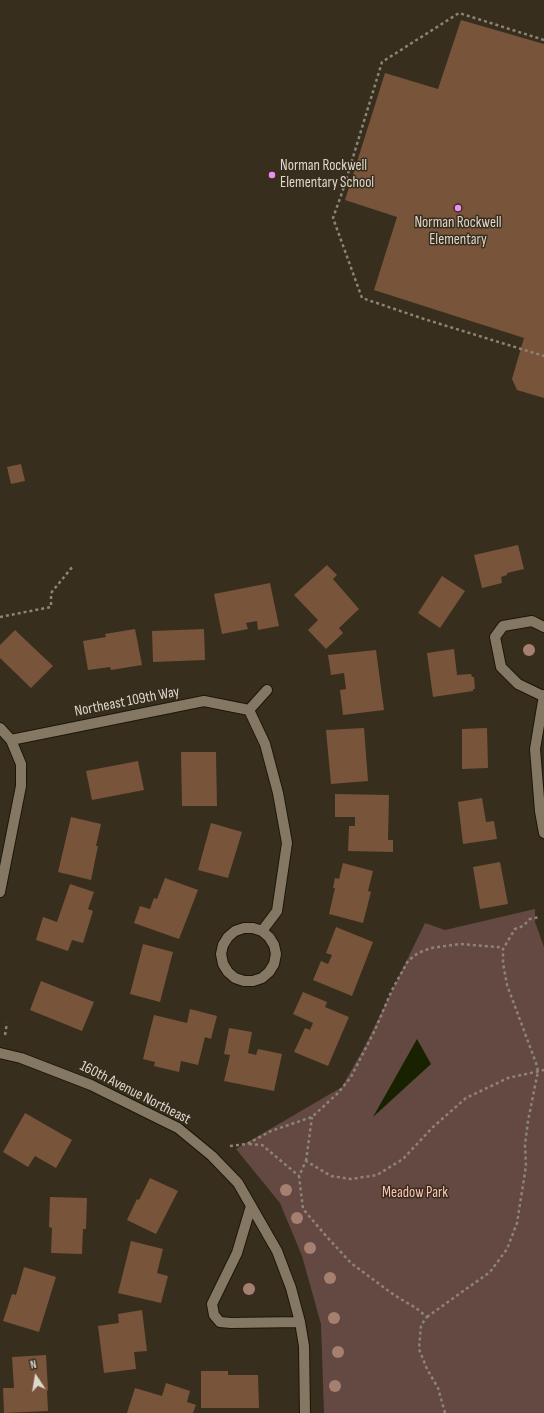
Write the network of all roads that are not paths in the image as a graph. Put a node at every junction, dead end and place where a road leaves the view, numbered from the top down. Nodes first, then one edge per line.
1 (544, 627) edge
2 (267, 690) dead end
3 (544, 695) edge
4 (249, 710) junction
5 (0, 728) edge
6 (11, 740) junction
7 (544, 833) edge
8 (0, 892) edge
9 (262, 931) junction
10 (0, 1053) edge
11 (251, 1206) junction
12 (300, 1322) junction
13 (306, 1413) edge

1 - 3 street
2 - 4 street
3 - 7 street
4 - 6 street, Northeast 109th Way
4 - 9 street
5 - 6 street
6 - 8 street
9 - 9 street
10 - 11 street, 160th Avenue Northeast
11 - 12 street, 160th Avenue Northeast
11 - 12 street
12 - 13 street, 160th Avenue Northeast

